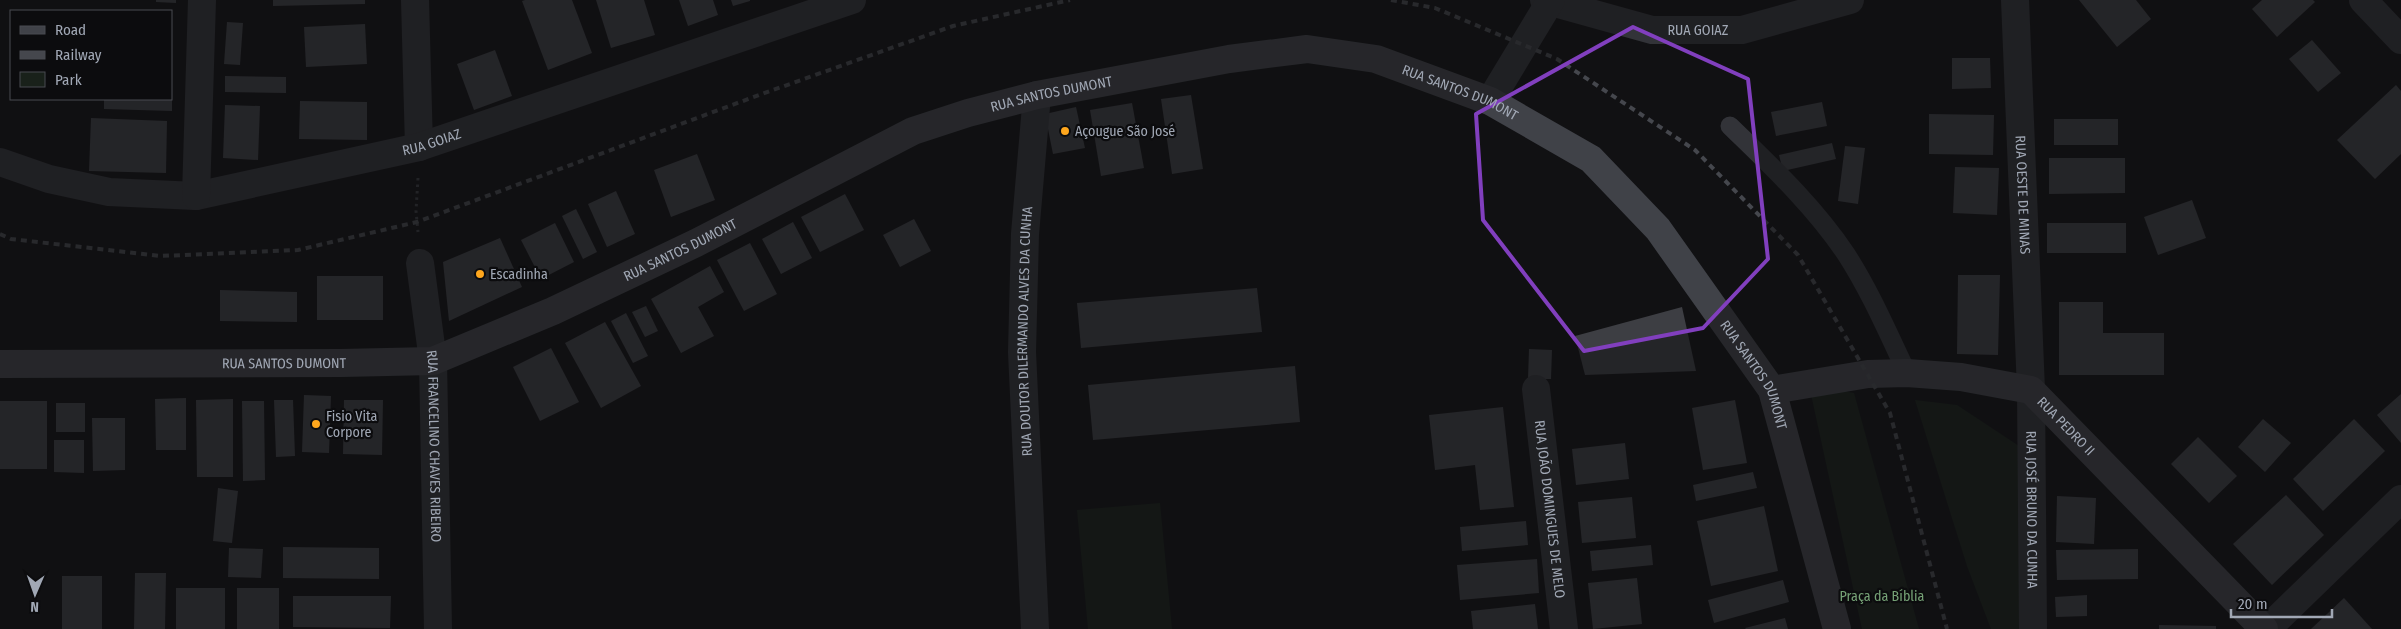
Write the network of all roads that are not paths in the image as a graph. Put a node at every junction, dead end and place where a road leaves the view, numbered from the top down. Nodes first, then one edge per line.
1 (202, 0) edge
2 (415, 0) edge
3 (852, 0) edge
4 (1850, 0) edge
5 (2015, 0) edge
6 (2363, 0) edge
7 (1548, 1) edge
8 (2401, 40) edge
9 (1037, 95) junction
10 (1490, 101) junction
11 (1730, 126) dead end
12 (419, 147) junction
13 (0, 162) edge
14 (196, 196) junction
15 (420, 263) dead end
16 (433, 361) junction
17 (0, 364) edge
18 (1907, 373) junction
19 (1536, 390) dead end
20 (1772, 390) junction
21 (2031, 390) junction
22 (2401, 499) edge
23 (438, 629) edge
24 (1035, 629) edge
25 (1564, 629) edge
26 (1837, 629) edge
27 (2033, 629) edge
28 (2265, 629) edge

1 - 14 street
2 - 12 street
3 - 12 street, RUA GOIAZ
4 - 7 street, RUA GOIAZ
5 - 21 street, RUA OESTE DE MINAS
6 - 8 street
7 - 10 street
9 - 10 main road, RUA SANTOS DUMONT
9 - 16 main road, RUA SANTOS DUMONT
9 - 24 street, RUA DOUTOR DILERMANDO ALVES DA CUNHA
10 - 20 main road, RUA SANTOS DUMONT
11 - 18 lane
12 - 14 street, RUA GOIAZ
13 - 14 street, RUA GOIAZ
15 - 16 street, RUA FRANCELINO CHAVES RIBEIRO
16 - 17 main road, RUA SANTOS DUMONT
16 - 23 street, RUA FRANCELINO CHAVES RIBEIRO
18 - 20 main road, RUA PEDRO II
18 - 21 main road, RUA PEDRO II
19 - 25 street, RUA JOÃO DOMINGUES DE MELO
20 - 26 main road, RUA SANTOS DUMONT
21 - 27 street, RUA JOSÉ BRUNO DA CUNHA
21 - 28 main road, RUA PEDRO II
22 - 28 street

